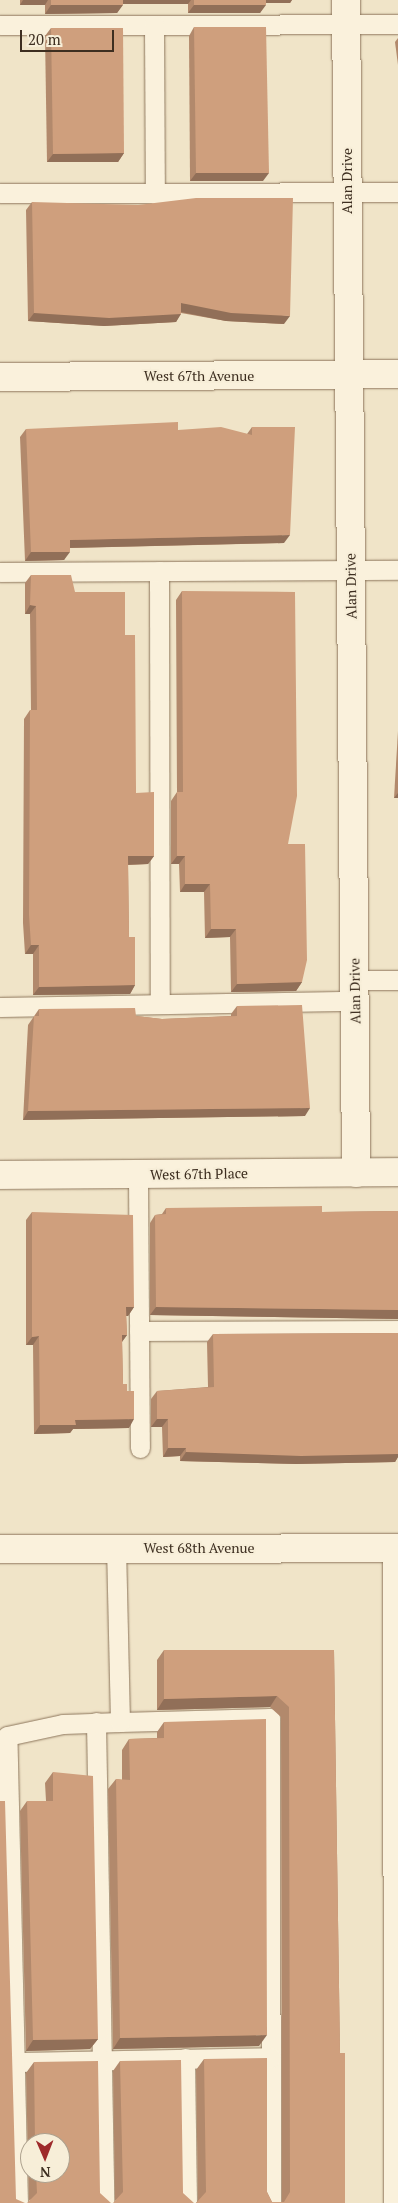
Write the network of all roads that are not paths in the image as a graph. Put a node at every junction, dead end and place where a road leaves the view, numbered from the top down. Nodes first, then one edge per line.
1 (346, 12) edge
2 (398, 24) edge
3 (0, 25) edge
4 (154, 25) junction
5 (347, 192) junction
6 (398, 192) edge
7 (0, 193) edge
8 (155, 194) junction
9 (398, 374) edge
10 (348, 375) junction
11 (0, 377) edge
12 (350, 570) junction
13 (398, 570) edge
14 (159, 571) junction
15 (0, 572) edge
16 (398, 980) edge
17 (355, 990) junction
18 (160, 1002) junction
19 (0, 1007) edge
20 (398, 1172) edge
21 (356, 1173) junction
22 (0, 1175) edge
23 (138, 1176) junction
24 (398, 1330) edge
25 (139, 1331) junction
26 (140, 1448) dead end
27 (398, 1548) edge
28 (0, 1549) edge
29 (116, 1549) junction
30 (96, 1722) junction
31 (120, 1722) junction
32 (271, 2057) junction
33 (186, 2058) junction
34 (100, 2060) junction
35 (15, 2062) junction
36 (18, 2203) edge
37 (104, 2203) edge
38 (187, 2203) edge
39 (271, 2203) edge
40 (398, 2203) edge

1 - 2 lane
1 - 4 lane
1 - 5 street, Alan Drive
3 - 4 lane
4 - 8 lane
5 - 6 lane
5 - 8 lane
5 - 10 street, Alan Drive
7 - 8 lane
9 - 10 street, West 67th Avenue
10 - 11 street, West 67th Avenue
10 - 12 street, Alan Drive
12 - 13 lane
12 - 14 lane
12 - 17 street, Alan Drive
14 - 15 lane
14 - 18 lane
16 - 17 lane
17 - 18 lane
17 - 21 street, Alan Drive
18 - 19 lane
20 - 21 street, West 67th Place
21 - 23 street, West 67th Place
22 - 23 street, West 67th Place
23 - 25 lane
24 - 25 lane
25 - 26 lane
27 - 29 street, West 68th Avenue
27 - 40 street
28 - 29 street, West 68th Avenue
29 - 31 lane
30 - 31 lane
30 - 34 lane
30 - 35 lane
31 - 32 lane
32 - 33 lane
32 - 39 lane
33 - 34 lane
33 - 38 lane
34 - 35 lane
34 - 37 lane
35 - 36 lane

